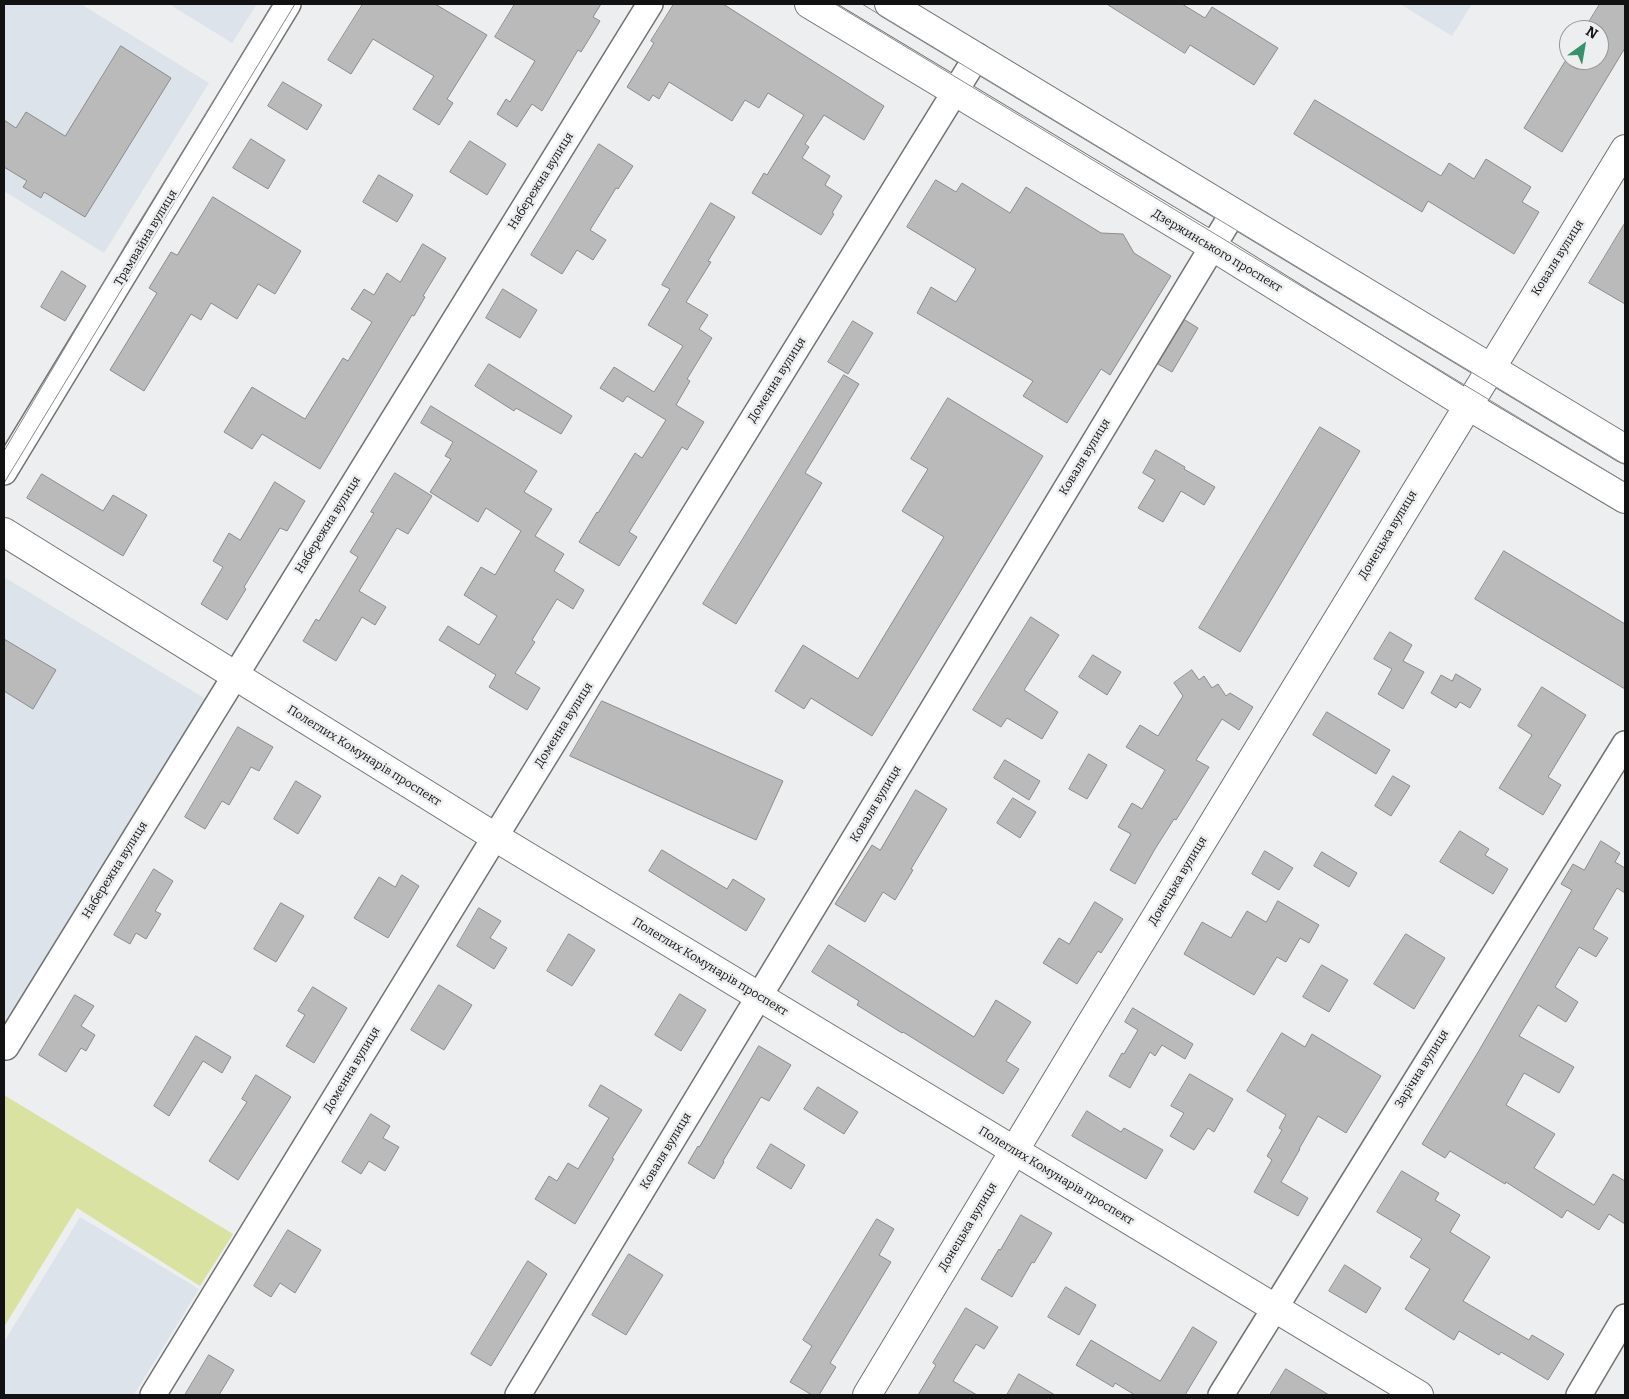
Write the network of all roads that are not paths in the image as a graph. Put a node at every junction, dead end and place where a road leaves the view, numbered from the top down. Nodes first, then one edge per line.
1 (288, 4) edge
2 (650, 4) edge
3 (809, 4) edge
4 (889, 4) edge
5 (977, 56) junction
6 (955, 92) junction
7 (1625, 149) edge
8 (1233, 213) junction
9 (1212, 247) junction
10 (1490, 367) junction
11 (1467, 405) junction
12 (1625, 449) edge
13 (4, 472) edge
14 (1625, 499) edge
15 (4, 532) edge
16 (234, 676) junction
17 (1625, 744) edge
18 (495, 837) junction
19 (759, 997) junction
20 (6, 1047) dead end
21 (1013, 1151) junction
22 (1274, 1307) junction
23 (1625, 1317) edge
24 (152, 1395) edge
25 (518, 1395) edge
26 (867, 1395) edge
27 (1221, 1395) edge
28 (1420, 1395) edge
29 (1579, 1395) edge

1 - 13 street, Трамвайна вулиця
2 - 16 street, Набережна вулиця
3 - 6 street, Дзержинського проспект
4 - 5 street
5 - 6 street, Доменна вулиця
5 - 8 street
6 - 9 street, Дзержинського проспект
6 - 18 street, Доменна вулиця
7 - 10 street, Коваля вулиця
8 - 9 street, Коваля вулиця
8 - 10 street
9 - 11 street, Дзержинського проспект
9 - 19 street, Коваля вулиця
10 - 11 street, Донецька вулиця
10 - 12 street
11 - 14 street, Дзержинського проспект
11 - 21 street, Донецька вулиця
15 - 16 street, Полеглих Комунарів проспект
16 - 18 street, Полеглих Комунарів проспект
16 - 20 street, Набережна вулиця
17 - 22 street, Зарічна вулиця
18 - 19 street, Полеглих Комунарів проспект
18 - 24 street, Доменна вулиця
19 - 21 street, Полеглих Комунарів проспект
19 - 25 street, Коваля вулиця
21 - 22 street, Полеглих Комунарів проспект
21 - 26 street, Донецька вулиця
22 - 27 street, Зарічна вулиця
22 - 28 street, Полеглих Комунарів проспект
23 - 29 street

